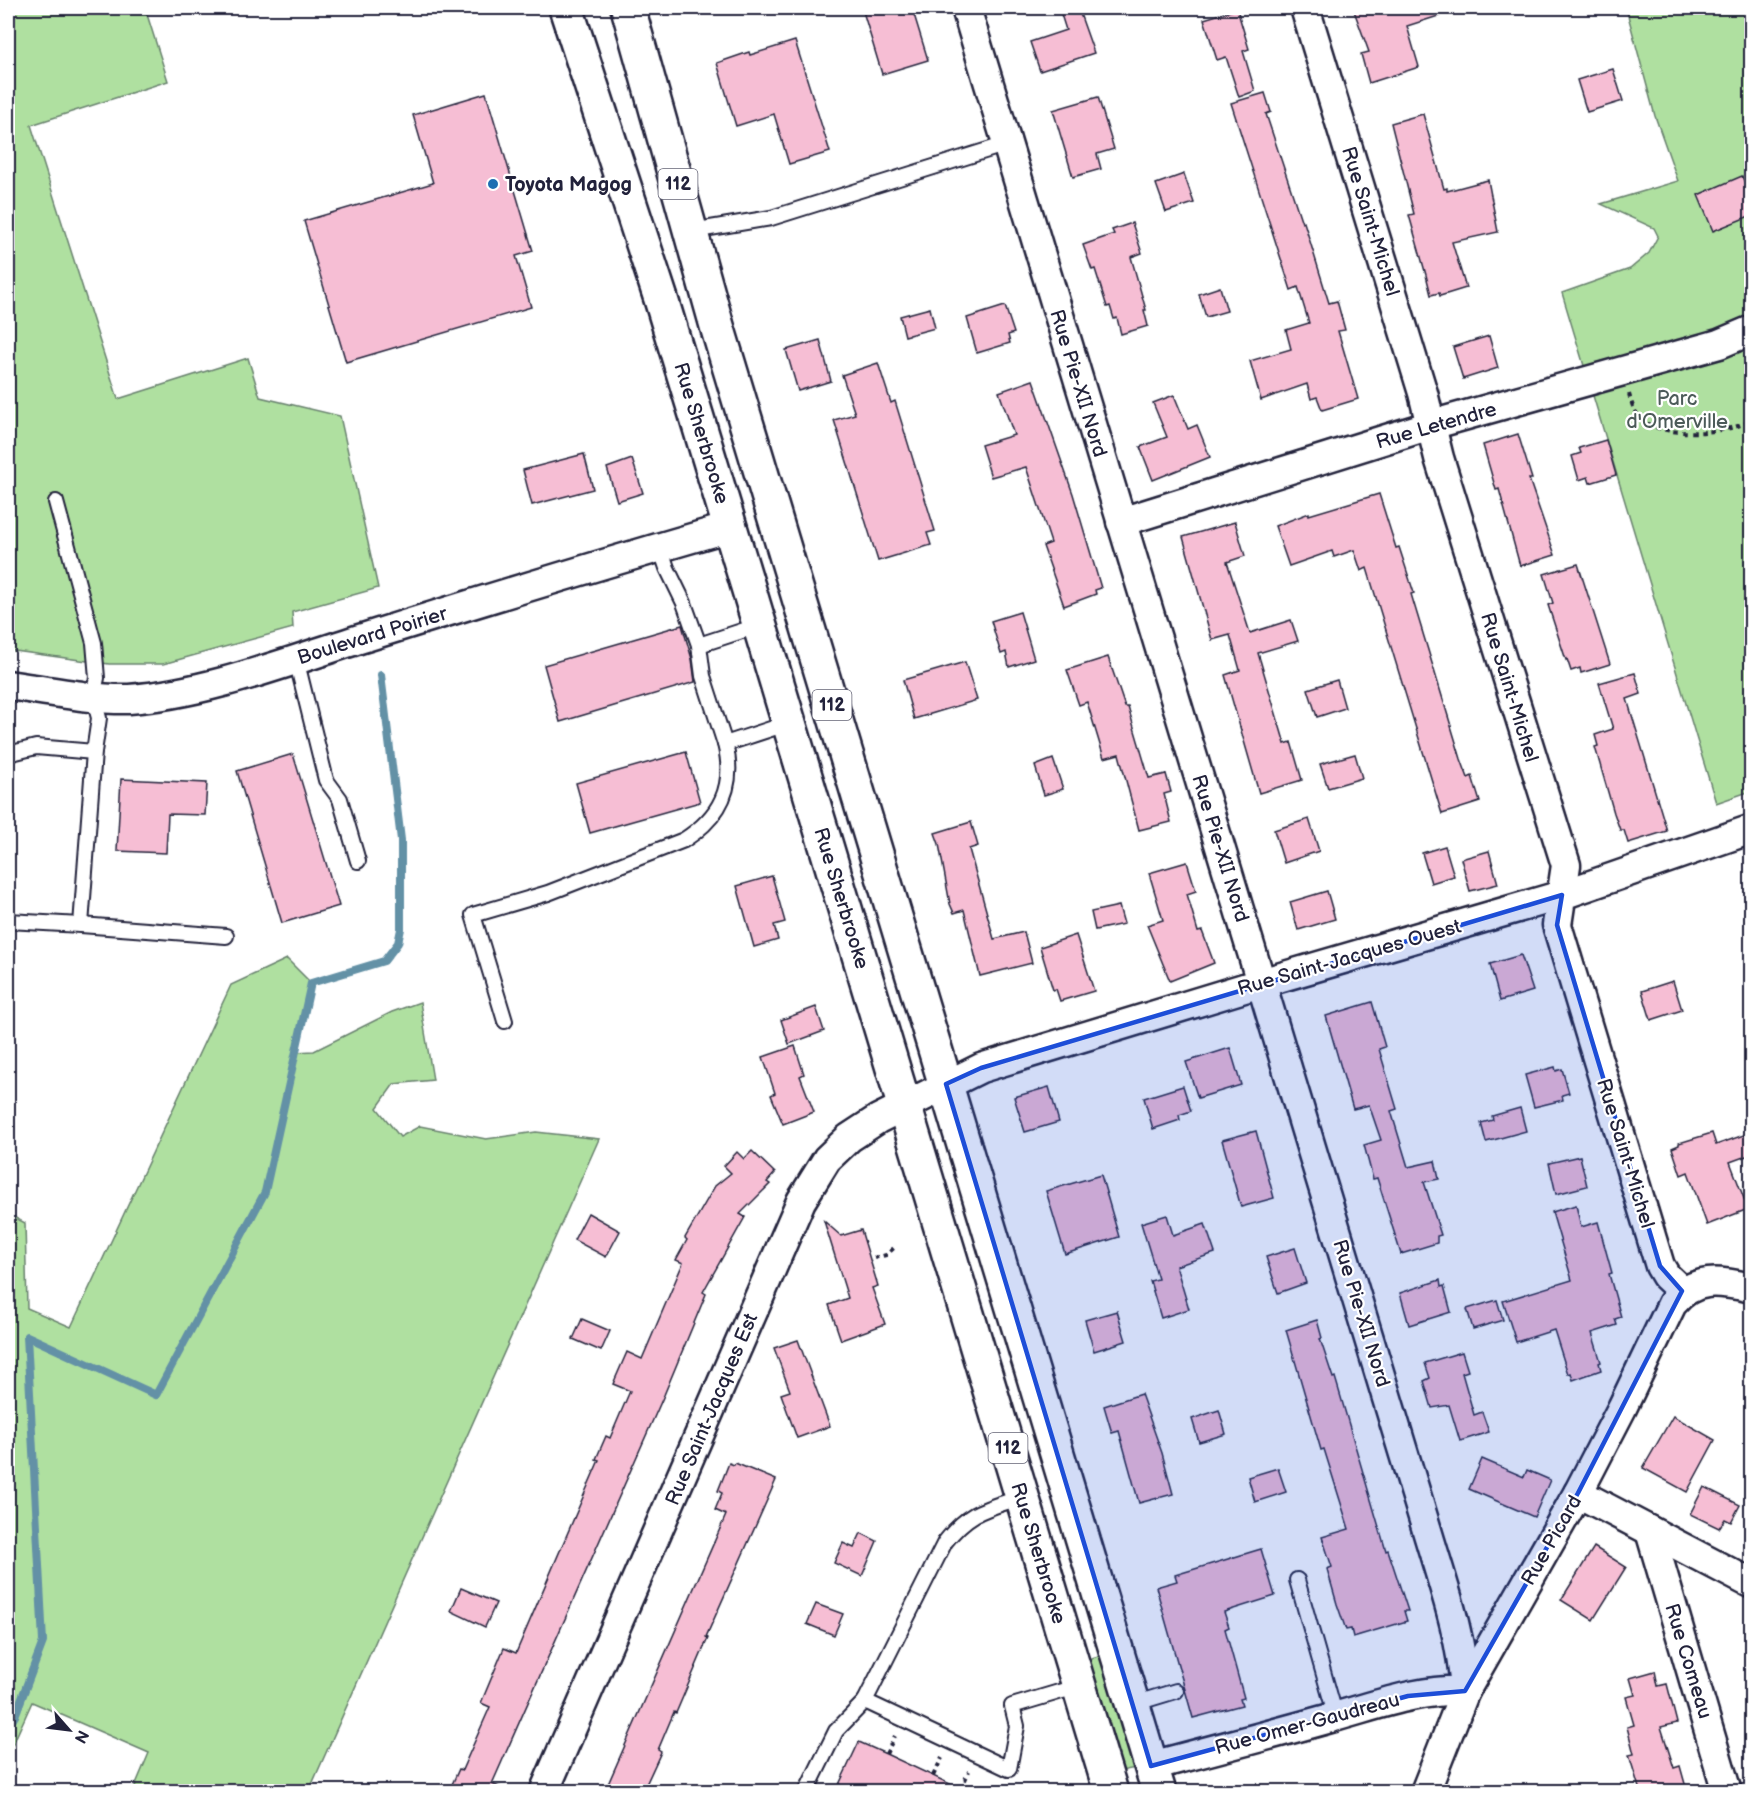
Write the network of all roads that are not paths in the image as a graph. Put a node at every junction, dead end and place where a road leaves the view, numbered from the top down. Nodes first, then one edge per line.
1 (566, 8) edge
2 (627, 8) edge
3 (966, 8) edge
4 (1305, 8) edge
5 (1007, 144) junction
6 (692, 231) junction
7 (1752, 330) edge
8 (1431, 426) junction
9 (56, 502) dead end
10 (1121, 522) junction
11 (730, 527) junction
12 (660, 547) junction
13 (760, 625) junction
14 (699, 645) junction
15 (296, 659) junction
16 (8, 685) edge
17 (93, 696) junction
18 (789, 723) junction
19 (724, 744) junction
20 (94, 752) junction
21 (8, 754) edge
22 (1752, 829) edge
23 (358, 861) dead end
24 (1562, 895) junction
25 (8, 921) edge
26 (81, 925) junction
27 (226, 936) dead end
28 (1262, 982) junction
29 (505, 1021) dead end
30 (946, 1084) junction
31 (906, 1105) junction
32 (1752, 1288) edge
33 (1682, 1291) junction
34 (1578, 1493) junction
35 (1022, 1497) junction
36 (1650, 1531) junction
37 (1297, 1580) dead end
38 (1752, 1584) edge
39 (1079, 1686) junction
40 (1176, 1691) dead end
41 (1465, 1691) junction
42 (865, 1701) junction
43 (1133, 1704) junction
44 (1336, 1717) junction
45 (1155, 1779) edge
46 (1434, 1786) edge
47 (544, 1791) edge
48 (806, 1791) edge
49 (1111, 1791) edge
50 (1727, 1791) edge

1 - 11 main road, Rue Sherbrooke / 112
2 - 6 main road, 112
3 - 5 street, Rue Pie-XII Nord
4 - 8 street, Rue Saint-Michel
5 - 6 lane
5 - 10 street, Rue Pie-XII Nord
6 - 30 main road, 112
7 - 8 street, Rue Letendre
8 - 10 street, Rue Letendre
8 - 24 street, Rue Saint-Michel
9 - 17 lane
10 - 28 street, Rue Pie-XII Nord
11 - 12 street, Boulevard Poirier
11 - 13 main road, Rue Sherbrooke / 112
12 - 14 lane
12 - 15 street, Boulevard Poirier
13 - 14 lane
13 - 18 main road, Rue Sherbrooke / 112
14 - 19 lane
15 - 17 street, Boulevard Poirier
15 - 23 lane
16 - 17 street, Boulevard Poirier
17 - 20 lane
18 - 19 lane
18 - 31 main road, Rue Sherbrooke / 112
19 - 29 lane
20 - 21 lane
20 - 26 lane
22 - 24 street, Rue Saint-Jacques Ouest
24 - 28 street, Rue Saint-Jacques Ouest
24 - 33 street, Rue Saint-Michel
25 - 26 lane
26 - 27 lane
28 - 30 street, Rue Saint-Jacques Ouest
28 - 41 street, Rue Pie-XII Nord
30 - 31 street, Rue Saint-Jacques Est
30 - 43 main road, 112
31 - 35 main road, Rue Sherbrooke / 112
31 - 47 street, Rue Saint-Jacques Est
32 - 33 street
33 - 34 street, Rue Picard
34 - 36 street
34 - 41 street, Rue Picard
35 - 39 main road, Rue Sherbrooke / 112
35 - 42 lane
36 - 38 street
36 - 50 street, Rue Comeau
37 - 44 lane
39 - 42 lane
39 - 49 main road, Rue Sherbrooke / 112
40 - 43 lane
41 - 44 street, Rue Omer-Gaudreau
41 - 46 street, Rue Picard
42 - 48 lane
43 - 45 main road, 112
44 - 45 street, Rue Omer-Gaudreau

